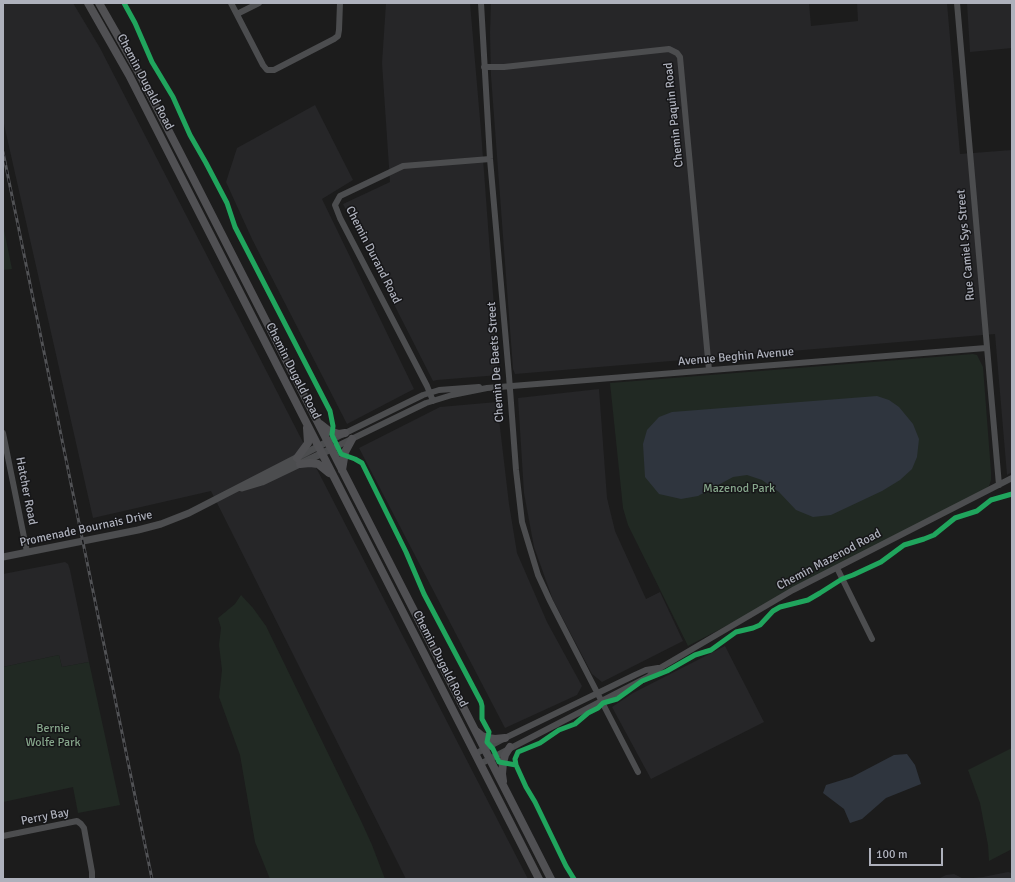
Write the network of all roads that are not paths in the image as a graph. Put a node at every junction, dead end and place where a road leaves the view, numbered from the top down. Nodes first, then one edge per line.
1 (88, 3) edge
2 (99, 3) edge
3 (106, 3) edge
4 (231, 3) edge
5 (259, 3) edge
6 (340, 3) edge
7 (481, 3) edge
8 (957, 3) edge
9 (237, 14) junction
10 (110, 22) junction
11 (484, 68) junction
12 (490, 159) junction
13 (986, 348) junction
14 (709, 370) junction
15 (510, 386) junction
16 (487, 388) junction
17 (430, 393) junction
18 (433, 401) junction
19 (306, 421) junction
20 (317, 422) junction
21 (3, 433) edge
22 (345, 433) junction
23 (352, 439) junction
24 (329, 446) junction
25 (320, 450) junction
26 (298, 461) junction
27 (342, 470) junction
28 (333, 478) junction
29 (1012, 478) edge
30 (999, 484) junction
31 (27, 552) junction
32 (3, 558) edge
33 (836, 568) junction
34 (872, 639) dead end
35 (660, 668) junction
36 (598, 694) junction
37 (602, 701) junction
38 (474, 729) junction
39 (505, 738) junction
40 (510, 748) junction
41 (484, 749) junction
42 (476, 754) junction
43 (489, 758) junction
44 (480, 764) junction
45 (638, 772) dead end
46 (505, 790) junction
47 (3, 836) edge
48 (92, 879) edge
49 (539, 879) edge
50 (551, 879) edge

1 - 19 main road, Chemin Dugald Road
2 - 10 main road, Chemin Dugald Road
3 - 10 main road
4 - 9 street
5 - 9 street
6 - 9 street
7 - 11 street, Chemin De Baets Street
8 - 13 street, Rue Camiel Sys Street
10 - 20 main road, Chemin Dugald Road
11 - 12 street, Chemin De Baets Street
11 - 14 street, Chemin Paquin Road
12 - 15 street, Chemin De Baets Street
12 - 17 street, Chemin Durand Road
13 - 14 street, Avenue Beghin Avenue
13 - 30 street, Rue Camiel Sys Street
14 - 15 street, Avenue Beghin Avenue
15 - 16 street, Avenue Beghin Avenue
15 - 36 street, Chemin De Baets Street
16 - 17 street, Avenue Beghin Avenue
16 - 18 street, Avenue Beghin Avenue
17 - 18 street, Chemin Durand Road
17 - 22 street, Avenue Beghin Avenue
18 - 23 street, Avenue Beghin Avenue
19 - 25 main road, Chemin Dugald Road
19 - 26 main road
20 - 22 main road
20 - 24 main road, Chemin Dugald Road
21 - 31 street, Hatcher Road
22 - 24 street, Avenue Beghin Avenue
23 - 24 street, Avenue Beghin Avenue
23 - 27 main road
24 - 25 street, Avenue Beghin Avenue
24 - 27 main road, Chemin Dugald Road
25 - 26 street
25 - 28 main road, Chemin Dugald Road
26 - 28 main road
26 - 31 street, Promenade Bournais Drive
27 - 38 main road, Chemin Dugald Road
28 - 42 main road, Chemin Dugald Road
29 - 30 street, Chemin Mazenod Road
30 - 33 street, Chemin Mazenod Road
31 - 32 street, Promenade Bournais Drive
33 - 34 street
33 - 35 street, Chemin Mazenod Road
35 - 36 street, Chemin Mazenod Road
35 - 37 street, Chemin Mazenod Road
36 - 37 street, Chemin De Baets Street
36 - 39 street, Chemin Mazenod Road
37 - 40 street, Chemin Mazenod Road
37 - 45 street, Chemin De Baets Street
38 - 39 main road
38 - 41 main road, Chemin Dugald Road
39 - 41 street, Chemin Mazenod Road
40 - 43 street, Chemin Mazenod Road
40 - 46 main road
41 - 42 street, Chemin Mazenod Road
41 - 43 main road, Chemin Dugald Road
42 - 44 main road, Chemin Dugald Road
43 - 44 street, Chemin Mazenod Road
43 - 46 main road, Chemin Dugald Road
44 - 49 main road, Chemin Dugald Road
46 - 50 main road, Chemin Dugald Road
47 - 48 street, Perry Bay

